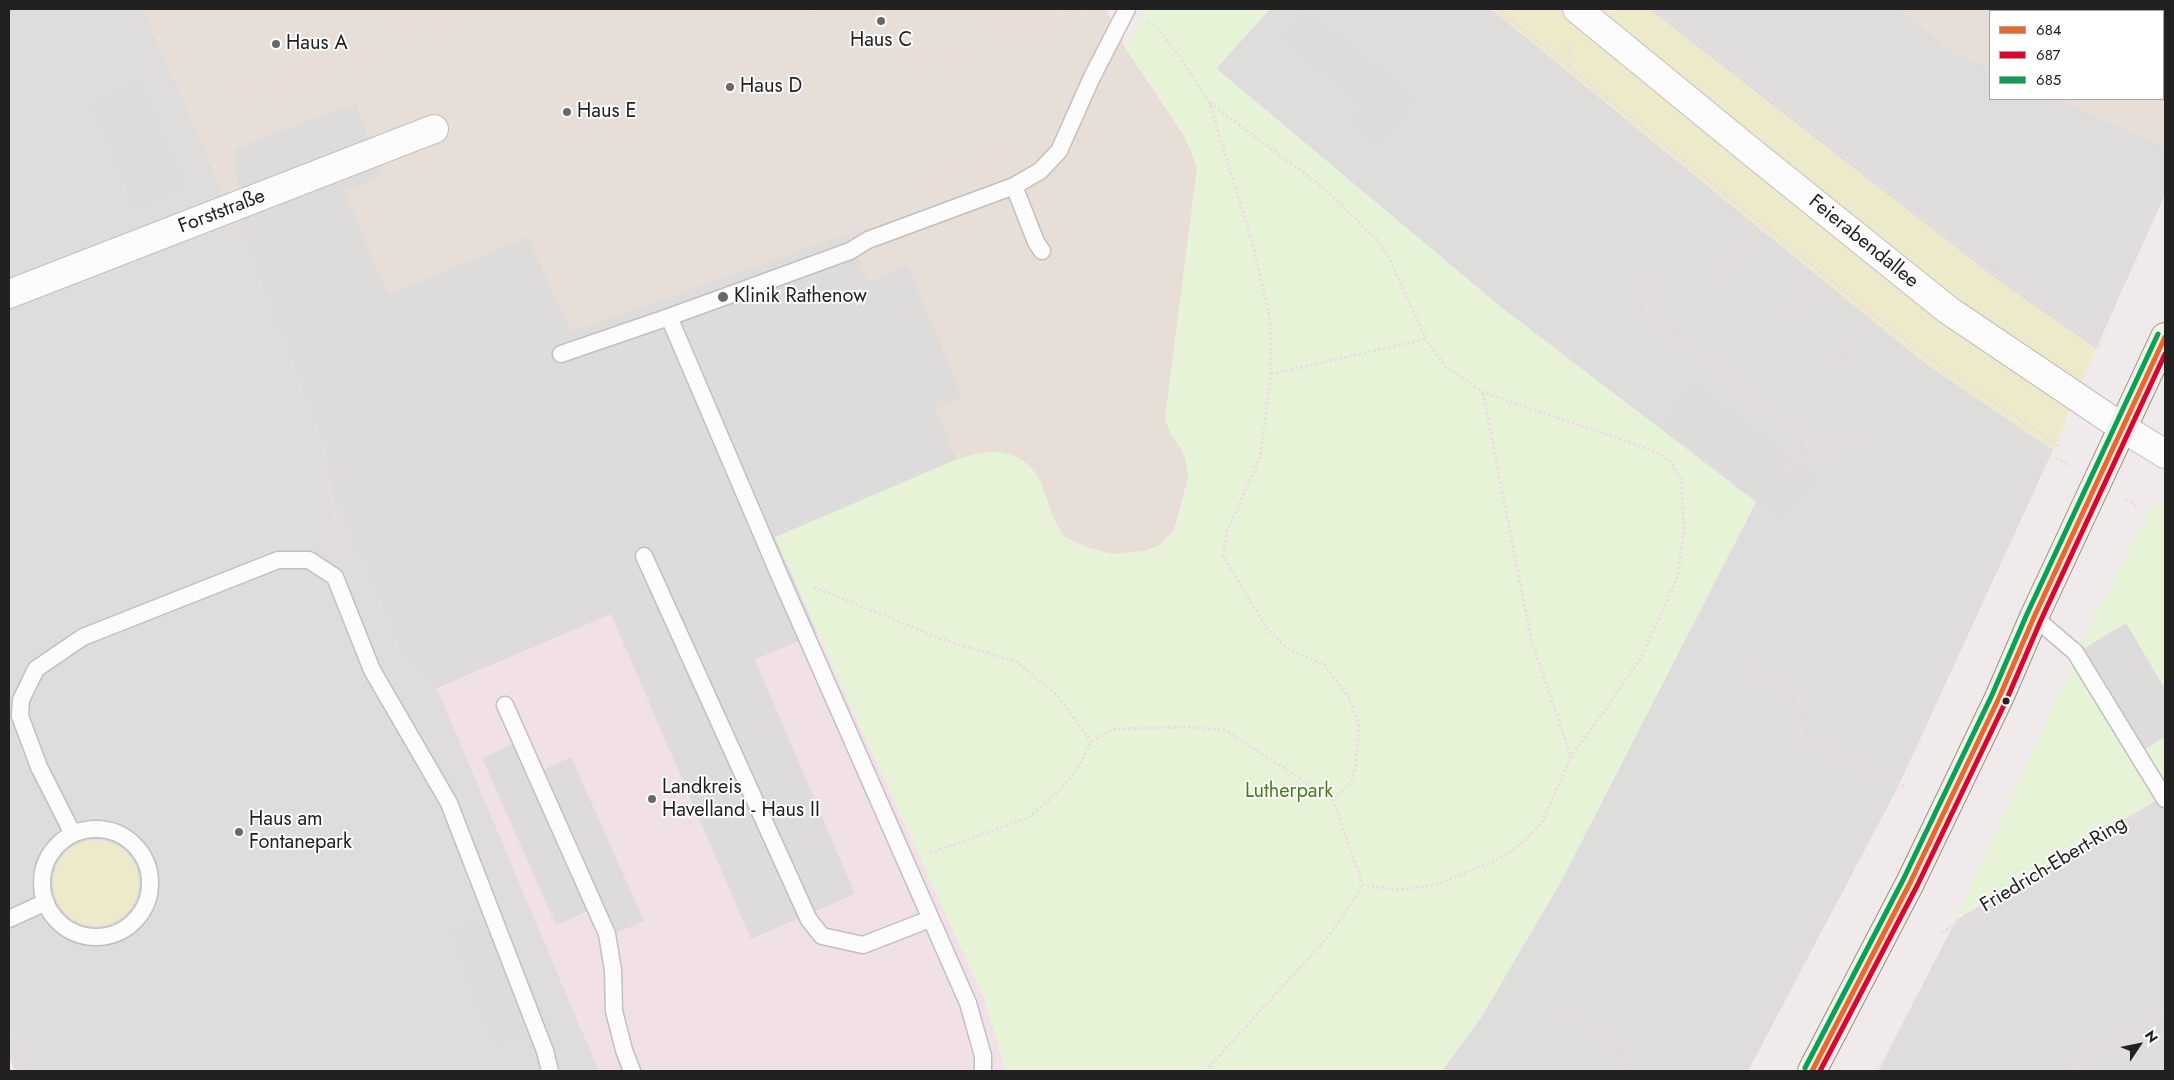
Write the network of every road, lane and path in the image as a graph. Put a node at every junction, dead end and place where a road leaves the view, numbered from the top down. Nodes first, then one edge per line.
1 (462, 9) edge
2 (809, 9) edge
3 (1012, 9) edge
4 (1497, 9) edge
5 (1577, 9) edge
6 (1657, 9) edge
7 (1124, 10) edge
8 (359, 14) dead end
9 (464, 18) junction
10 (1010, 22) junction
11 (1567, 37) dead end
12 (371, 44) junction
13 (1572, 70) junction
14 (834, 72) dead end
15 (1209, 102) junction
16 (434, 129) dead end
17 (1000, 157) junction
18 (1014, 186) junction
19 (237, 206) junction
20 (1765, 228) junction
21 (511, 238) dead end
22 (1042, 251) dead end
23 (1645, 271) dead end
24 (1821, 272) junction
25 (1725, 275) dead end
26 (9, 294) edge
27 (1874, 315) junction
28 (669, 317) junction
29 (1783, 321) dead end
30 (2165, 337) edge
31 (1426, 340) junction
32 (2102, 348) dead end
33 (561, 354) dead end
34 (1835, 363) dead end
35 (1271, 374) junction
36 (1483, 392) junction
37 (2123, 428) junction
38 (1809, 442) junction
39 (1858, 446) dead end
40 (2061, 447) dead end
41 (2165, 454) edge
42 (354, 474) dead end
43 (1783, 475) dead end
44 (644, 556) dead end
45 (778, 572) junction
46 (335, 577) junction
47 (2034, 617) junction
48 (1743, 666) dead end
49 (505, 705) dead end
50 (1091, 742) junction
51 (1571, 757) junction
52 (1905, 787) dead end
53 (2165, 798) edge
54 (1333, 800) junction
55 (73, 834) junction
56 (906, 861) junction
57 (1363, 886) junction
58 (46, 902) junction
59 (930, 919) junction
60 (9, 920) edge
61 (1942, 933) dead end
62 (1564, 1013) dead end
63 (2165, 1014) edge
64 (9, 1028) edge
65 (28, 1071) edge
66 (550, 1071) edge
67 (632, 1071) edge
68 (984, 1071) edge
69 (1206, 1071) edge
70 (1627, 1071) edge
71 (1812, 1071) edge
72 (2067, 1071) edge

1 - 9 path
2 - 14 path
3 - 10 path
4 - 13 path
5 - 37 street, Feierabendallee
6 - 32 path
7 - 10 path
7 - 15 path
7 - 18 lane
8 - 12 path
9 - 12 path
9 - 21 path
10 - 17 path
10 - 17 path
11 - 13 path
12 - 19 path
13 - 20 path
15 - 31 path
15 - 35 path
16 - 19 street, Forststraße
17 - 18 path
18 - 22 lane
18 - 28 lane
19 - 26 street, Forststraße
20 - 24 path
20 - 25 path
23 - 38 path
24 - 27 path
24 - 29 path
27 - 34 path
27 - 40 path
28 - 33 lane
28 - 45 lane
30 - 37 main road
31 - 35 path
31 - 36 path
35 - 54 path
36 - 51 path
36 - 51 path
37 - 41 street, Feierabendallee
37 - 47 main road
38 - 39 path
38 - 43 path
42 - 46 path
44 - 59 lane
45 - 50 path
45 - 56 lane
46 - 55 lane
46 - 66 lane
47 - 53 lane
47 - 71 main road
48 - 52 path
49 - 67 lane
50 - 54 path
50 - 56 path
51 - 57 path
53 - 61 path, Friedrich-Ebert-Ring
54 - 57 path
55 - 58 lane
55 - 58 lane
56 - 59 lane
57 - 69 path
58 - 60 lane
59 - 68 lane
62 - 70 path
63 - 72 path
64 - 65 path

